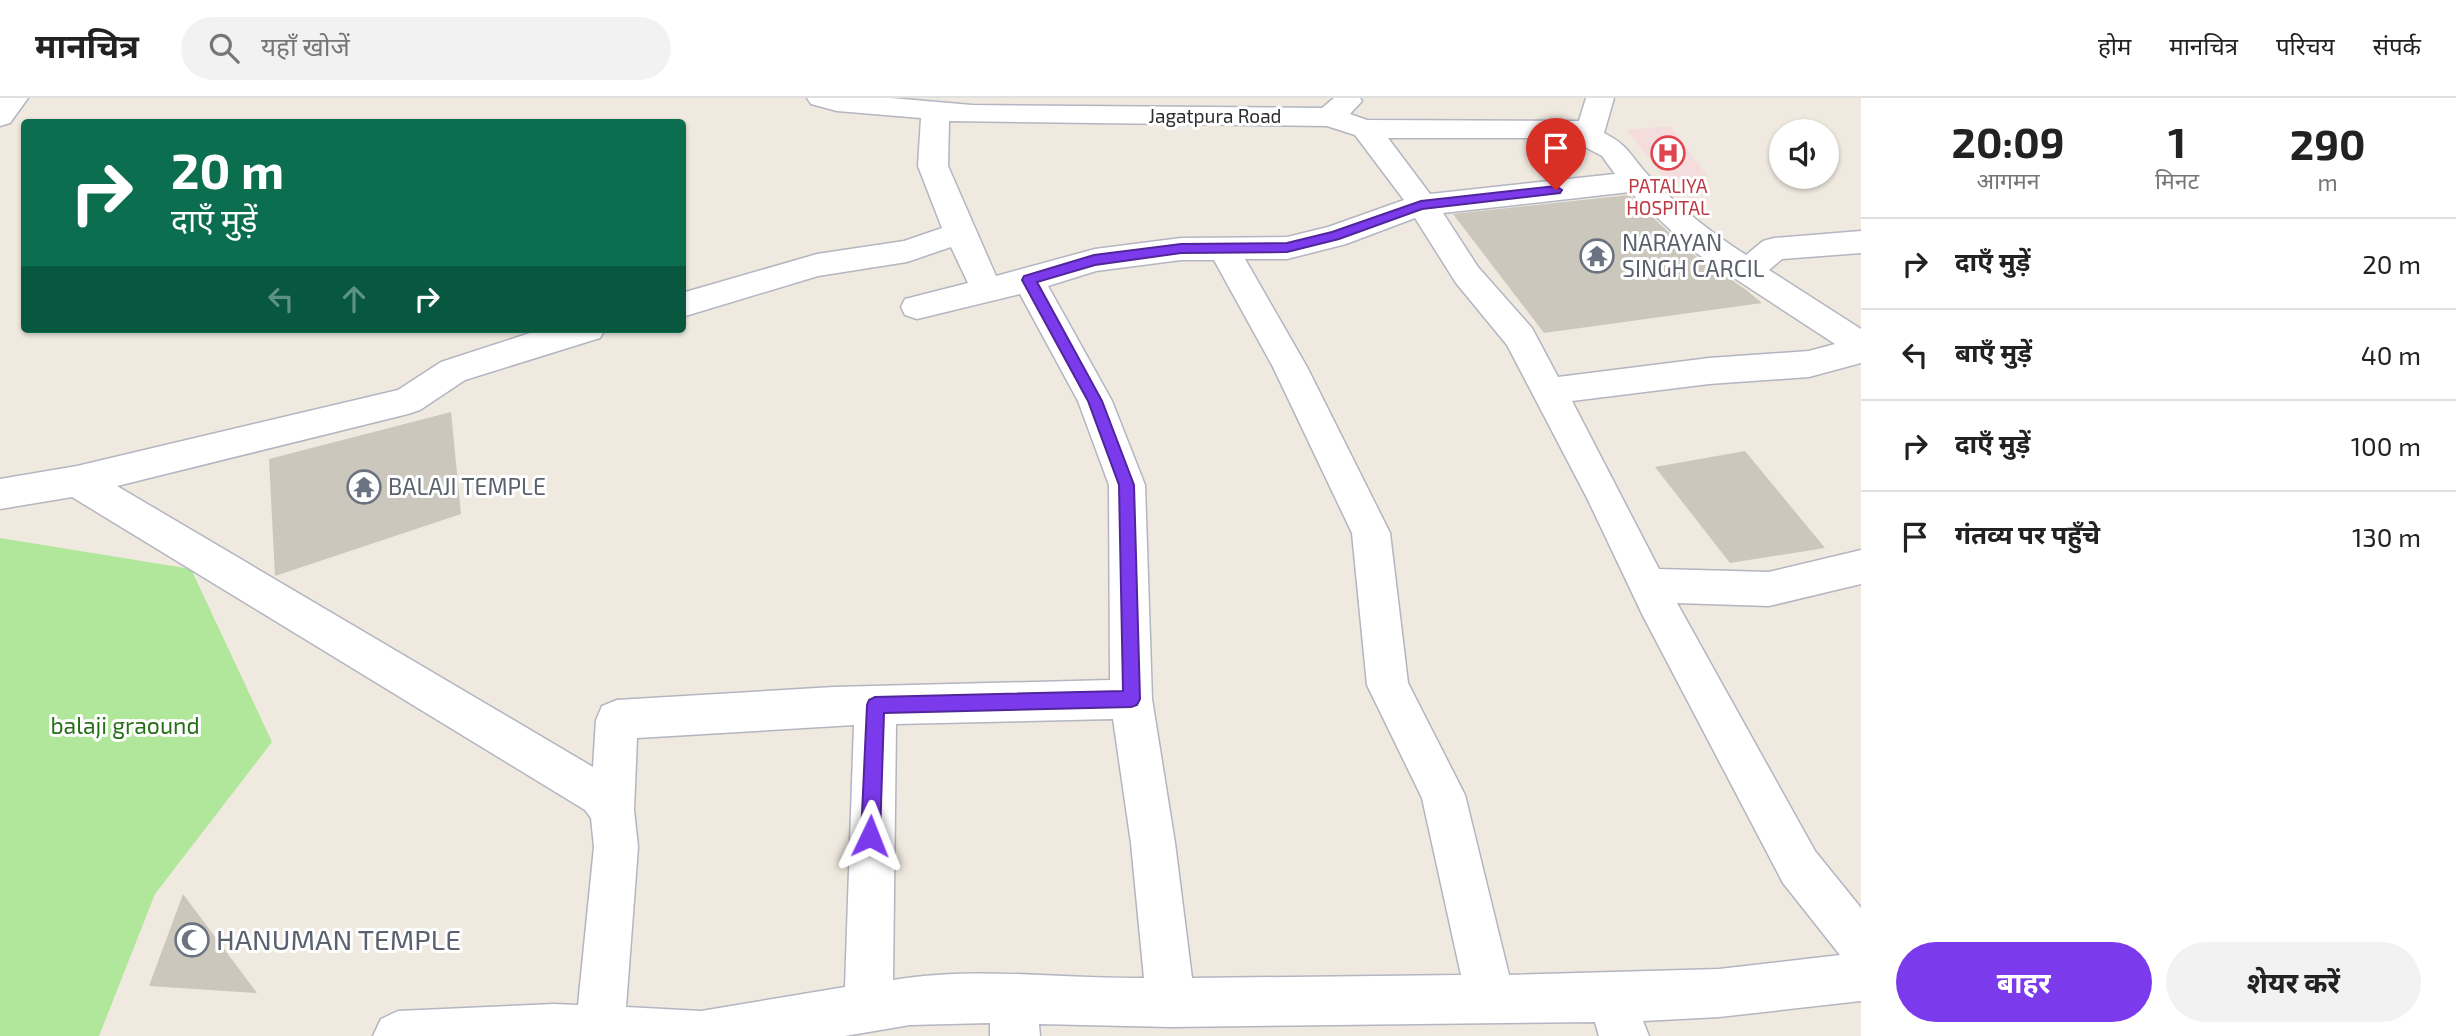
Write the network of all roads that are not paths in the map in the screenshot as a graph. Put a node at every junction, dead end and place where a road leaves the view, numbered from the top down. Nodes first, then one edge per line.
1 (15, 98) edge
2 (821, 98) edge
3 (1600, 98) edge
4 (935, 110) junction
5 (1358, 114) edge
6 (0, 117) edge
7 (1589, 135) junction
8 (1637, 181) junction
9 (1421, 205) junction
10 (960, 233) junction
11 (1861, 242) edge
12 (1223, 248) junction
13 (1745, 272) junction
14 (1029, 280) junction
15 (987, 290) junction
16 (686, 304) edge
17 (917, 307) dead end
18 (559, 333) edge
19 (507, 340) edge
20 (1861, 348) edge
21 (1550, 391) junction
22 (77, 481) junction
23 (0, 494) edge
24 (1861, 567) edge
25 (1648, 585) junction
26 (1131, 699) junction
27 (875, 705) junction
28 (612, 810) junction
29 (1861, 945) edge
30 (1861, 977) edge
31 (1491, 1000) junction
32 (1171, 1003) junction
33 (869, 1008) junction
34 (1014, 1017) edge
35 (1617, 1017) edge
36 (1336, 1019) edge
37 (600, 1030) junction
38 (703, 1035) edge
39 (398, 1036) edge

1 - 6 street
2 - 4 street, Jagatpura Road
3 - 7 street
4 - 5 street, Jagatpura Road
4 - 10 street
5 - 7 street
5 - 9 street
7 - 8 street
8 - 9 street
8 - 13 street
9 - 12 street
9 - 21 street
10 - 15 street
10 - 16 street
11 - 13 street
12 - 14 street
12 - 31 street
13 - 20 street
14 - 15 street
14 - 26 street
15 - 17 street
18 - 19 street
19 - 22 street
20 - 21 street
21 - 25 street
22 - 23 street
22 - 28 street
24 - 25 street
25 - 29 street
26 - 27 street
26 - 32 street
27 - 28 street
27 - 33 street
28 - 37 street
30 - 35 street
31 - 35 street
31 - 36 street
32 - 34 street
32 - 36 street
33 - 34 street
33 - 38 street
37 - 38 street
37 - 39 street

